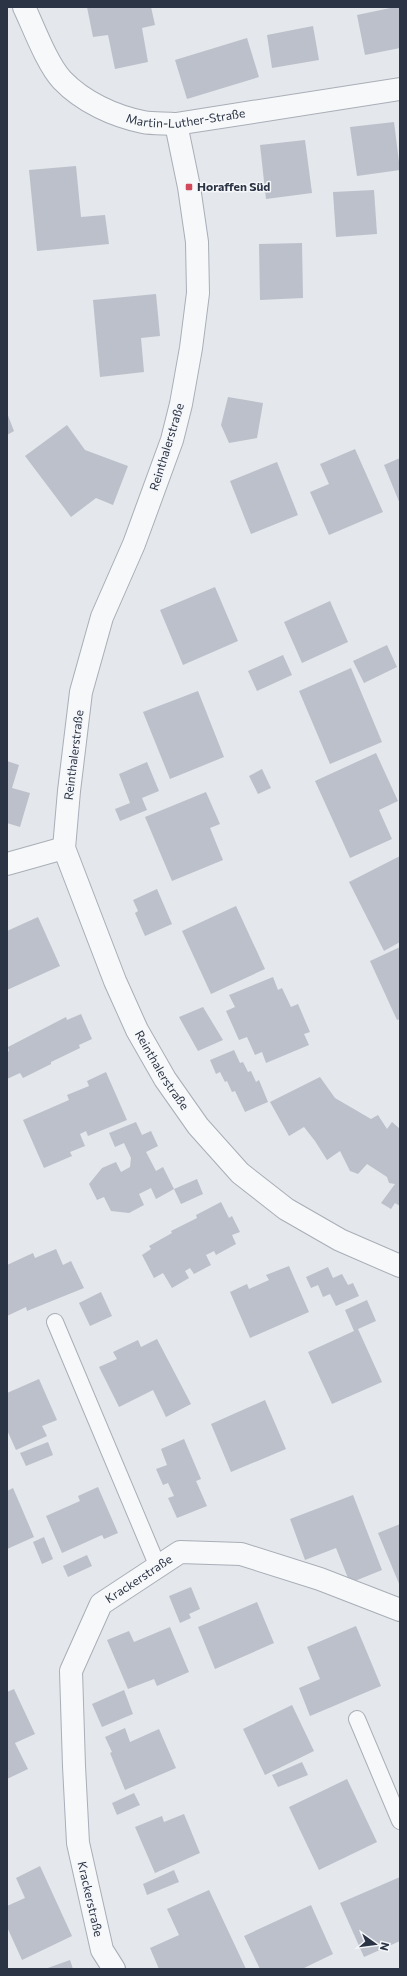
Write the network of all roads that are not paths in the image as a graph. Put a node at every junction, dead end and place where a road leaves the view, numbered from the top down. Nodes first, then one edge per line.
1 (24, 7) edge
2 (400, 89) edge
3 (176, 124) junction
4 (64, 848) junction
5 (7, 864) edge
6 (400, 1266) edge
7 (55, 1322) dead end
8 (158, 1567) junction
9 (400, 1610) edge
10 (357, 1718) dead end
11 (400, 1821) edge
12 (114, 1969) edge

1 - 3 street, Martin-Luther-Straße
2 - 3 street, Martin-Luther-Straße
3 - 4 street, Reinthalerstraße
4 - 5 street
4 - 6 street, Reinthalerstraße
7 - 8 lane
8 - 9 street, Krackerstraße
8 - 12 street, Krackerstraße
10 - 11 lane

